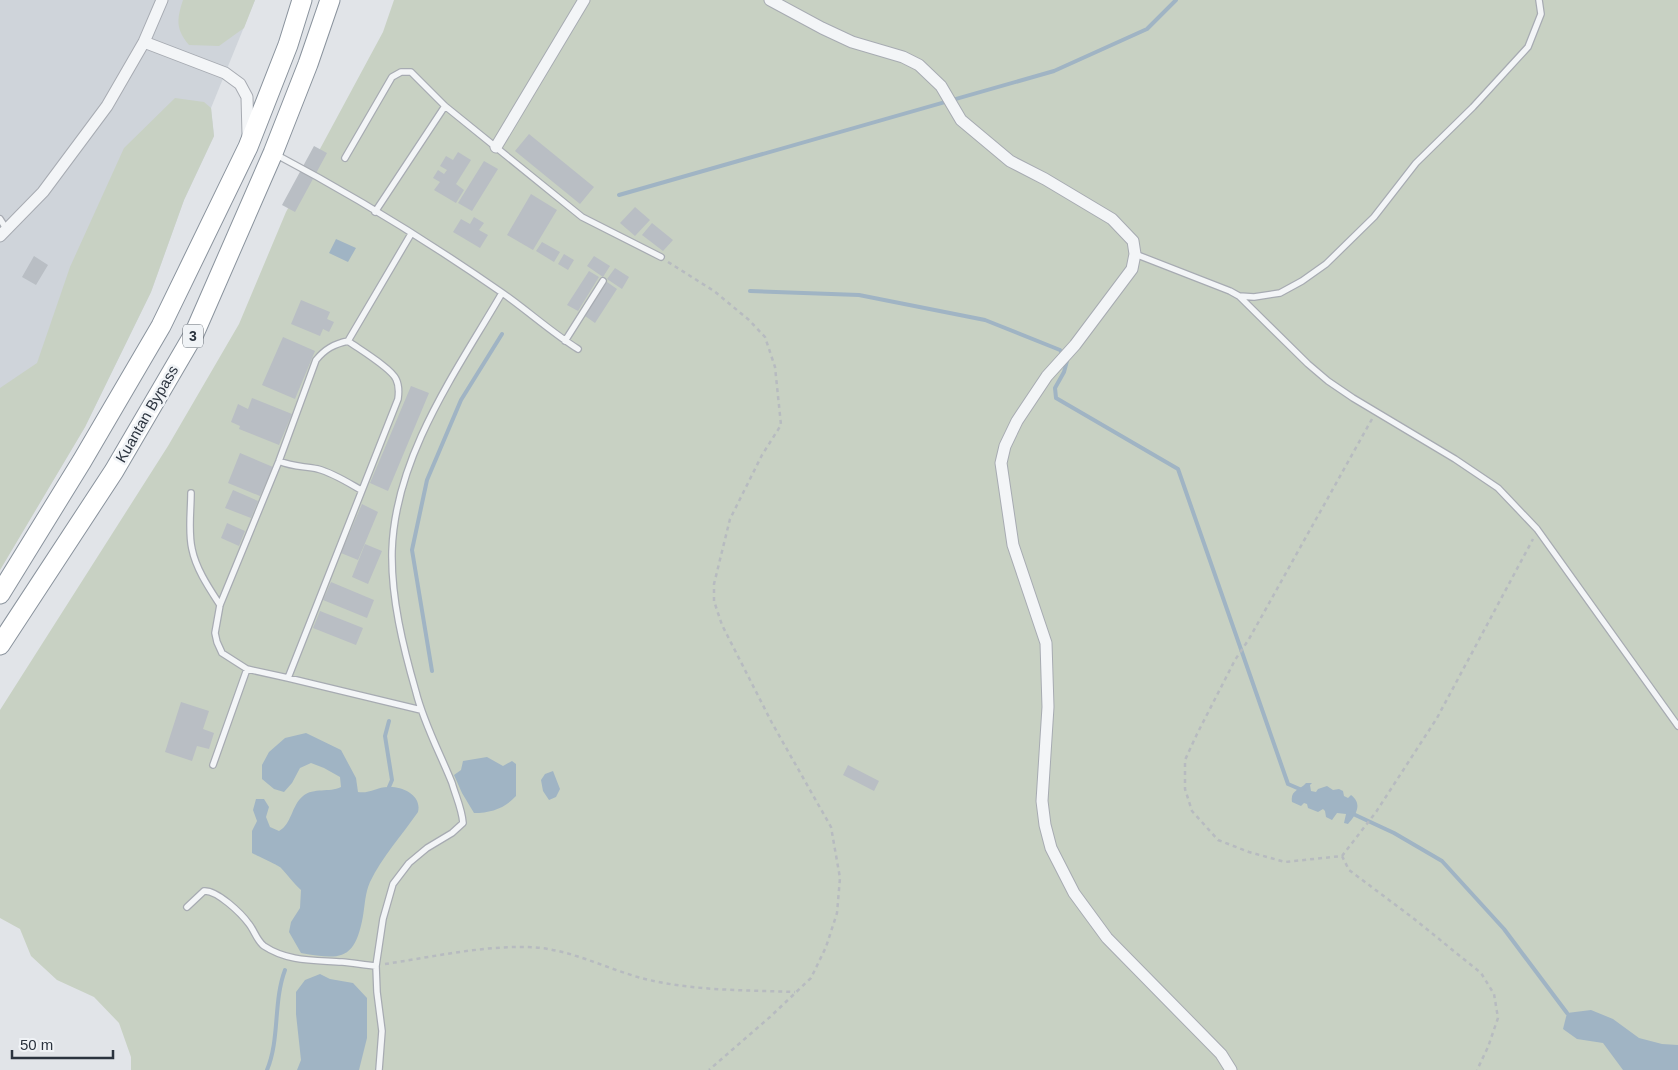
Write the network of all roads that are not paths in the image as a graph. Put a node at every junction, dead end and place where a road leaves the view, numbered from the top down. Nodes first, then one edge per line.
1 (162, 0) edge
2 (302, 0) edge
3 (330, 0) edge
4 (584, 0) edge
5 (770, 0) edge
6 (1539, 0) edge
7 (144, 42) junction
8 (445, 106) junction
9 (248, 147) junction
10 (496, 147) junction
11 (273, 153) junction
12 (345, 158) dead end
13 (375, 212) junction
14 (0, 219) edge
15 (3, 233) edge
16 (411, 234) junction
17 (1135, 254) junction
18 (661, 257) road end
19 (603, 281) dead end
20 (502, 293) junction
21 (1239, 296) junction
22 (348, 341) junction
23 (565, 341) junction
24 (578, 349) dead end
25 (279, 461) junction
26 (361, 490) junction
27 (191, 493) dead end
28 (0, 594) edge
29 (220, 605) junction
30 (0, 645) edge
31 (246, 669) junction
32 (288, 678) junction
33 (421, 710) junction
34 (1678, 726) edge
35 (213, 765) dead end
36 (187, 907) dead end
37 (376, 966) junction
38 (379, 1070) edge
39 (1231, 1070) edge

1 - 7 street
2 - 9 highway, 3
3 - 11 highway, Kuantan Bypass / 3
4 - 10 street
5 - 17 street
6 - 21 lane
7 - 9 street
7 - 15 street
8 - 10 lane
8 - 12 lane
8 - 13 lane
9 - 28 highway, 3
10 - 18 lane
11 - 13 lane
11 - 30 highway, Kuantan Bypass / 3
13 - 16 lane
14 - 15 lane
16 - 20 lane
16 - 22 lane
17 - 21 lane
17 - 39 street
19 - 23 lane
20 - 23 lane
20 - 33 lane
21 - 34 lane
22 - 25 lane
22 - 26 lane
23 - 24 lane
25 - 26 lane
25 - 29 lane
26 - 32 lane
27 - 29 lane
29 - 31 lane
31 - 32 lane
31 - 35 lane
32 - 33 lane
33 - 37 lane
36 - 37 lane
37 - 38 lane

